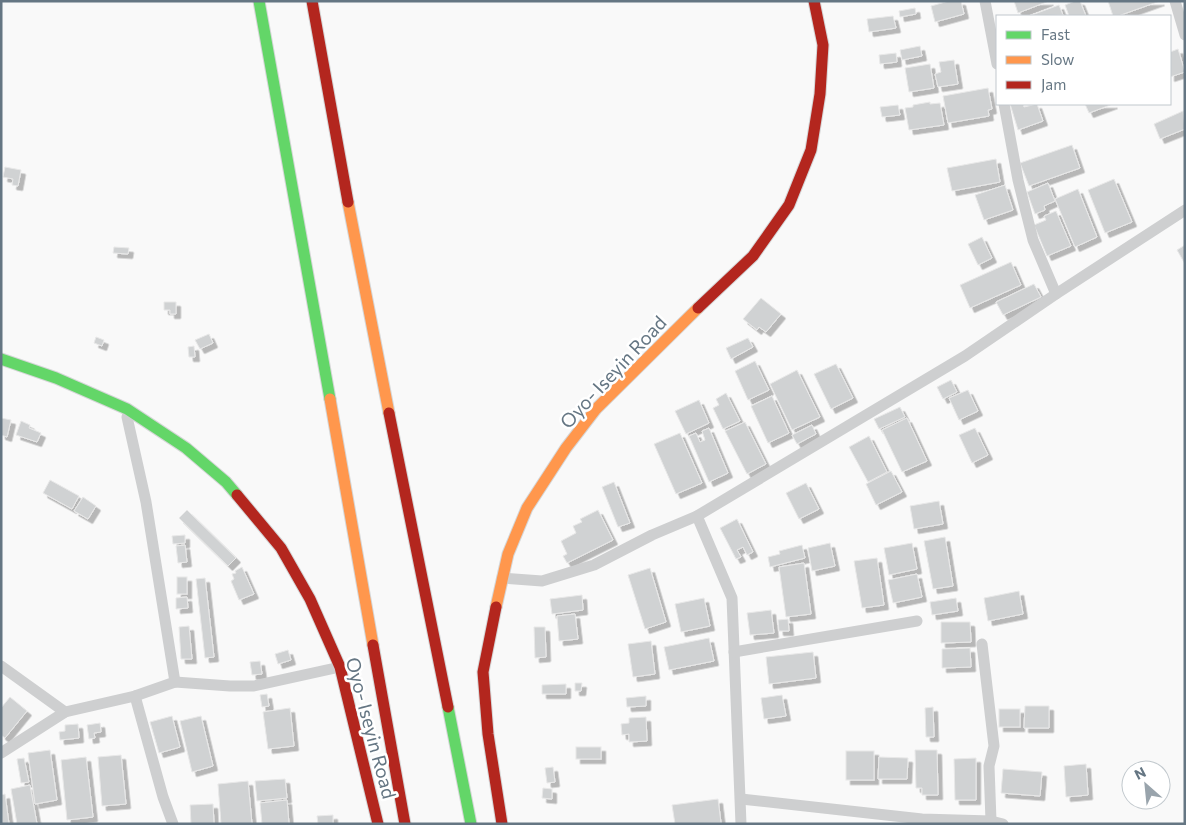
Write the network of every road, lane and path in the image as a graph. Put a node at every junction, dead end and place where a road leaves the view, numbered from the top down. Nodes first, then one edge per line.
1 (259, 1) edge
2 (312, 1) edge
3 (814, 1) edge
4 (985, 1) edge
5 (1176, 1) edge
6 (1185, 35) edge
7 (996, 59) edge
8 (1004, 105) edge
9 (1185, 210) edge
10 (1056, 294) junction
11 (1, 359) edge
12 (127, 417) dead end
13 (697, 516) junction
14 (502, 578) junction
15 (916, 620) dead end
16 (982, 644) dead end
17 (734, 652) junction
18 (1, 666) edge
19 (340, 668) junction
20 (175, 682) junction
21 (135, 696) junction
22 (65, 712) junction
23 (1, 753) edge
24 (741, 799) junction
25 (991, 821) junction
26 (921, 822) edge
27 (173, 824) edge
28 (378, 824) edge
29 (405, 824) edge
30 (471, 824) edge
31 (502, 824) edge
32 (741, 824) edge
33 (1003, 824) edge

1 - 29 main road
2 - 30 main road
3 - 14 main road, Oyo- Iseyin Road
4 - 7 street
5 - 6 street
8 - 10 street
9 - 10 street
10 - 13 street
11 - 19 main road, Oyo- Iseyin Road
12 - 20 street
13 - 14 street
13 - 17 street
14 - 31 main road, Oyo- Iseyin Road
15 - 17 street
16 - 25 street
17 - 24 street
18 - 22 street
19 - 20 street
19 - 28 main road, Oyo- Iseyin Road
20 - 21 street
21 - 22 street
21 - 27 street
22 - 23 street
24 - 26 street
24 - 32 street
25 - 26 street
25 - 33 street

